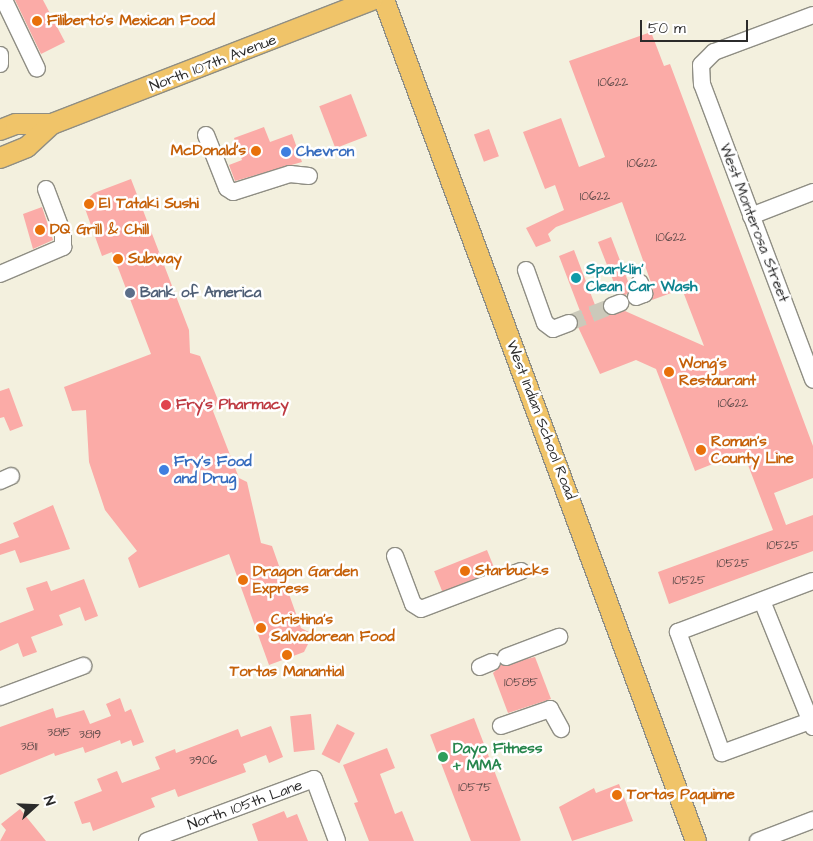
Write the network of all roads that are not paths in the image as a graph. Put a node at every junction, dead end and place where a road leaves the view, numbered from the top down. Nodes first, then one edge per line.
1 (4, 0) edge
2 (372, 0) edge
3 (384, 0) edge
4 (813, 15) edge
5 (0, 55) edge
6 (0, 64) edge
7 (37, 70) dead end
8 (52, 124) junction
9 (0, 130) edge
10 (206, 136) dead end
11 (0, 158) edge
12 (309, 176) dead end
13 (46, 189) dead end
14 (813, 192) edge
15 (750, 216) junction
16 (526, 270) dead end
17 (0, 274) edge
18 (569, 323) tunnel mouth
19 (812, 373) edge
20 (395, 556) dead end
21 (520, 571) dead end
22 (813, 581) edge
23 (762, 600) junction
24 (559, 637) dead end
25 (493, 662) dead end
26 (83, 666) dead end
27 (0, 697) edge
28 (812, 724) edge
29 (502, 726) dead end
30 (561, 729) dead end
31 (813, 820) edge
32 (148, 841) edge
33 (337, 841) edge
34 (696, 841) edge
35 (758, 841) edge

1 - 7 street
2 - 8 main road, North 107th Avenue
3 - 34 main road, West Indian School Road
4 - 15 street, West Monterosa Street
5 - 6 street
8 - 9 main road, North 107th Avenue
8 - 11 main road, North 107th Avenue
10 - 12 street
13 - 17 street
14 - 15 street
15 - 19 street, West Monterosa Street
16 - 18 street
20 - 21 street
22 - 23 street
23 - 28 street
23 - 28 street
24 - 25 street
26 - 27 street
29 - 30 street
31 - 35 street
32 - 33 street, North 105th Lane

